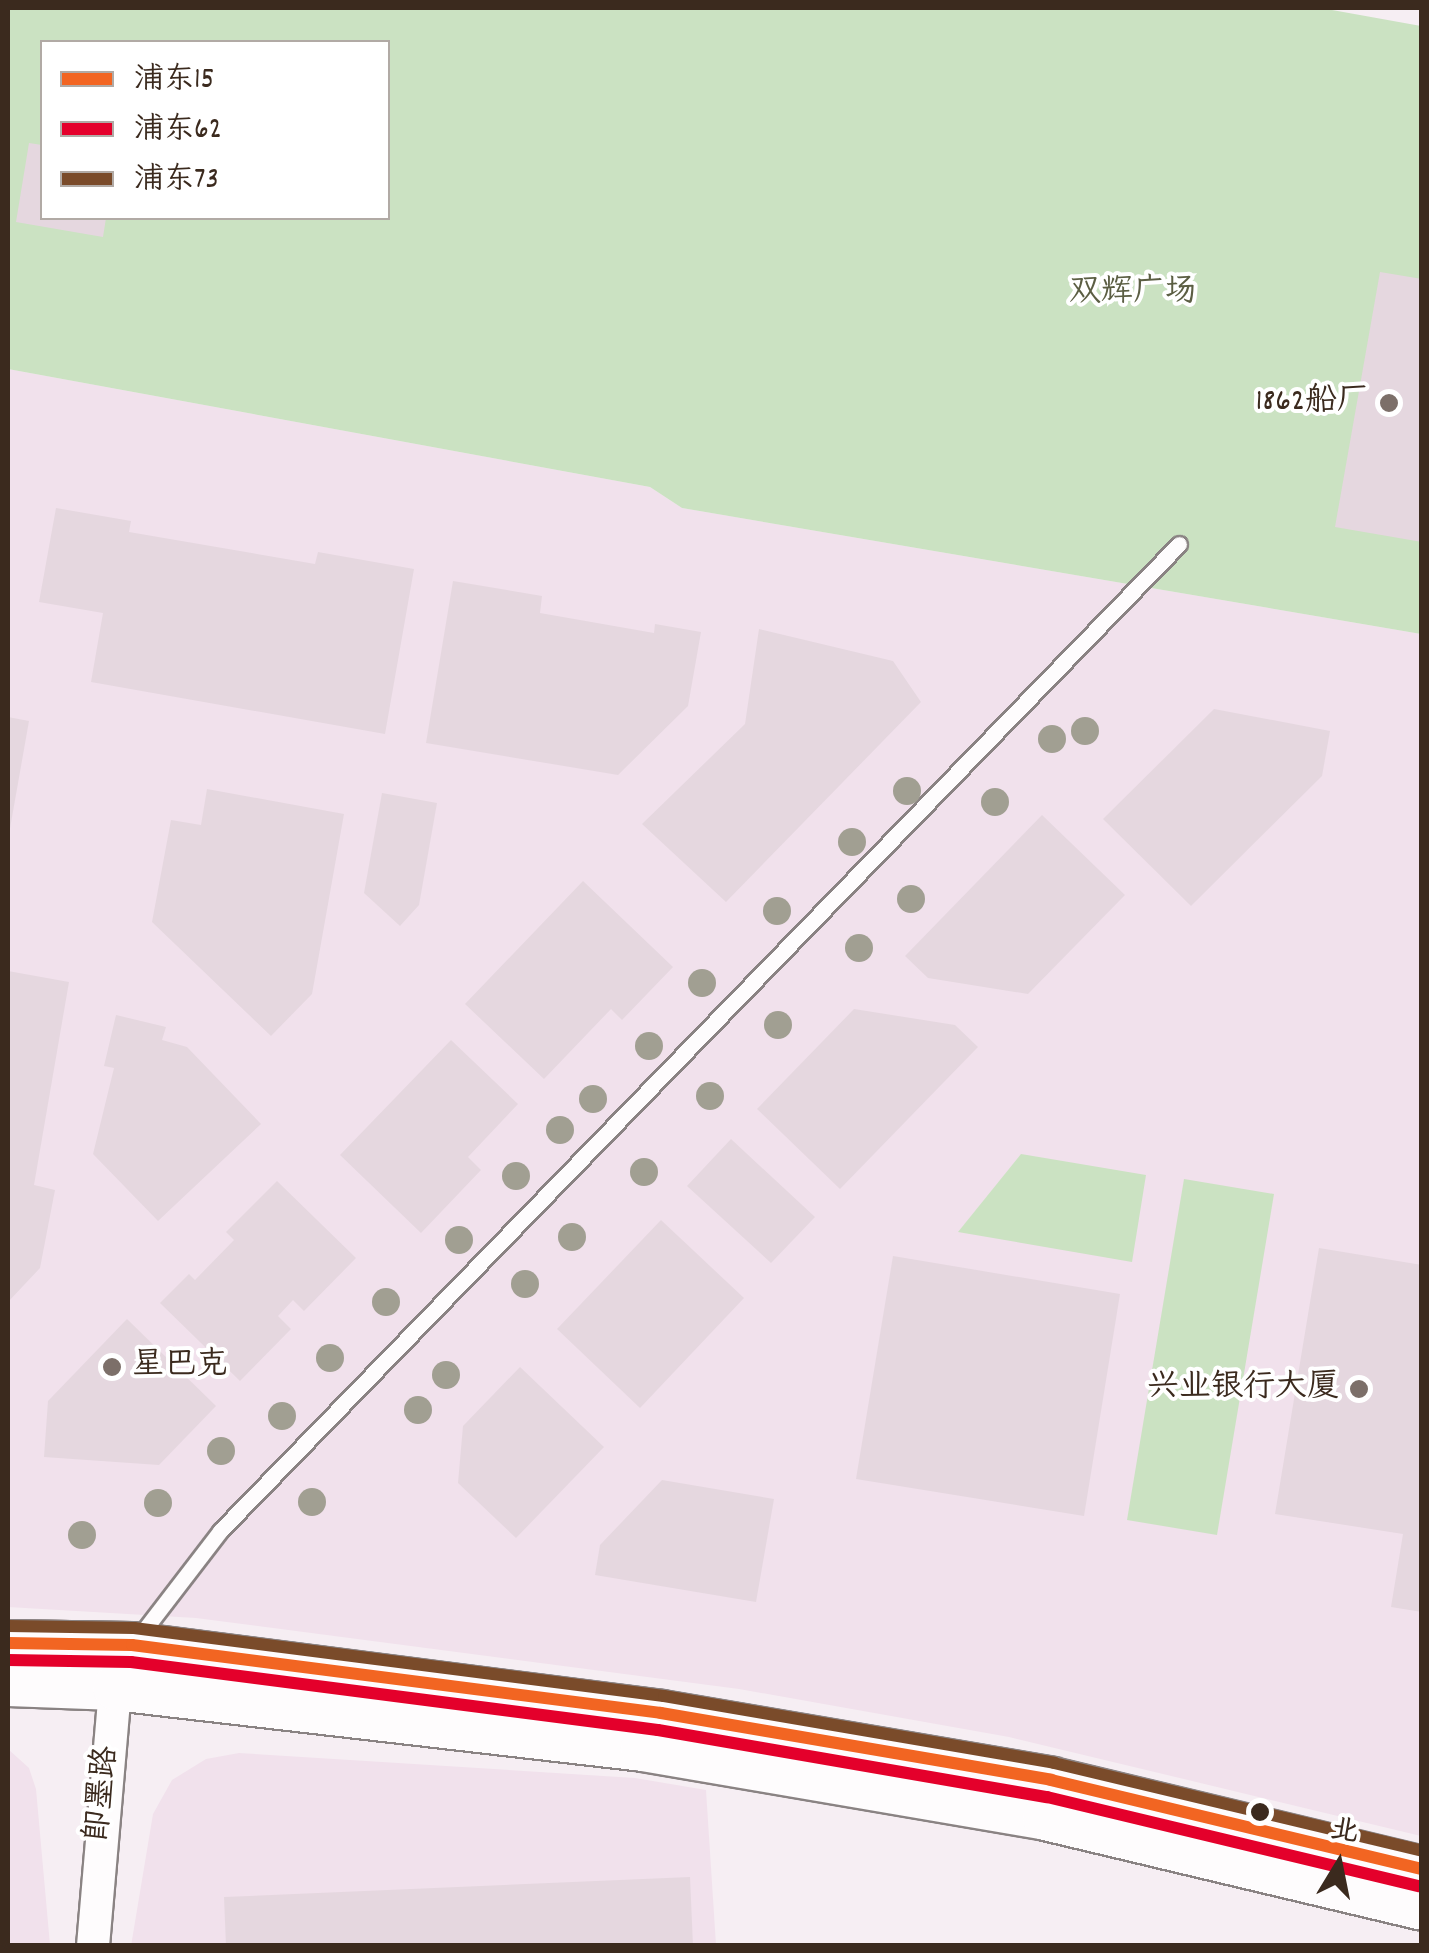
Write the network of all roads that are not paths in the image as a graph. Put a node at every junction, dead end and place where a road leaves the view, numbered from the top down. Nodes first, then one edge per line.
1 (1179, 544) dead end
2 (8, 1643) edge
3 (132, 1645) junction
4 (8, 1683) edge
5 (115, 1687) junction
6 (1422, 1869) edge
7 (1422, 1907) edge
8 (93, 1946) edge

1 - 3 lane
2 - 3 main road
3 - 5 street, 即墨路
3 - 6 main road
4 - 5 main road
5 - 7 main road
5 - 8 street, 即墨路

